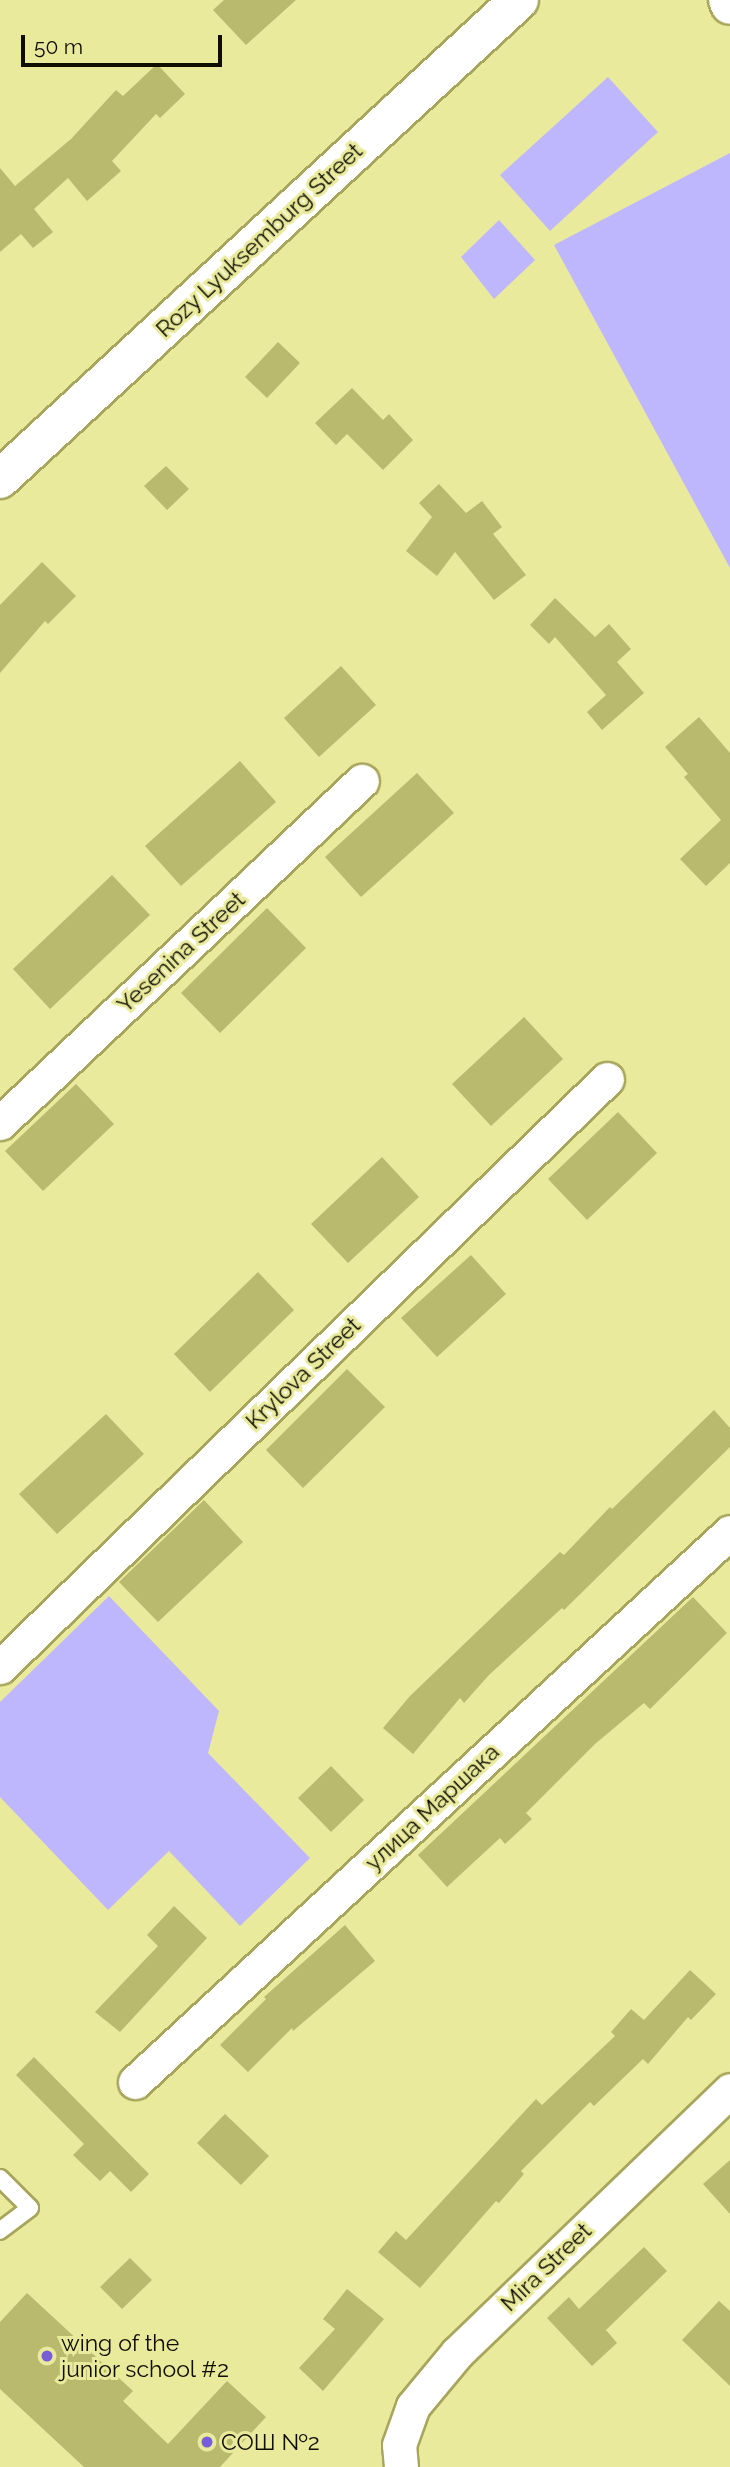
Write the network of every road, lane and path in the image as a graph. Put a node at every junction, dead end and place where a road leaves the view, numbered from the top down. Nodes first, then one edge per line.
1 (519, 0) edge
2 (727, 0) edge
3 (730, 5) edge
4 (0, 479) edge
5 (362, 781) dead end
6 (607, 1079) dead end
7 (0, 1123) edge
8 (730, 1532) edge
9 (0, 1667) edge
10 (135, 2082) dead end
11 (730, 2090) edge
12 (0, 2178) edge
13 (0, 2231) edge
14 (401, 2467) edge

1 - 4 street, Rozy Lyuksemburg Street
2 - 3 street
5 - 7 street, Yesenina Street
6 - 9 street, Krylova Street
8 - 10 street, улица Маршака
11 - 14 street, Mira Street
12 - 13 lane

